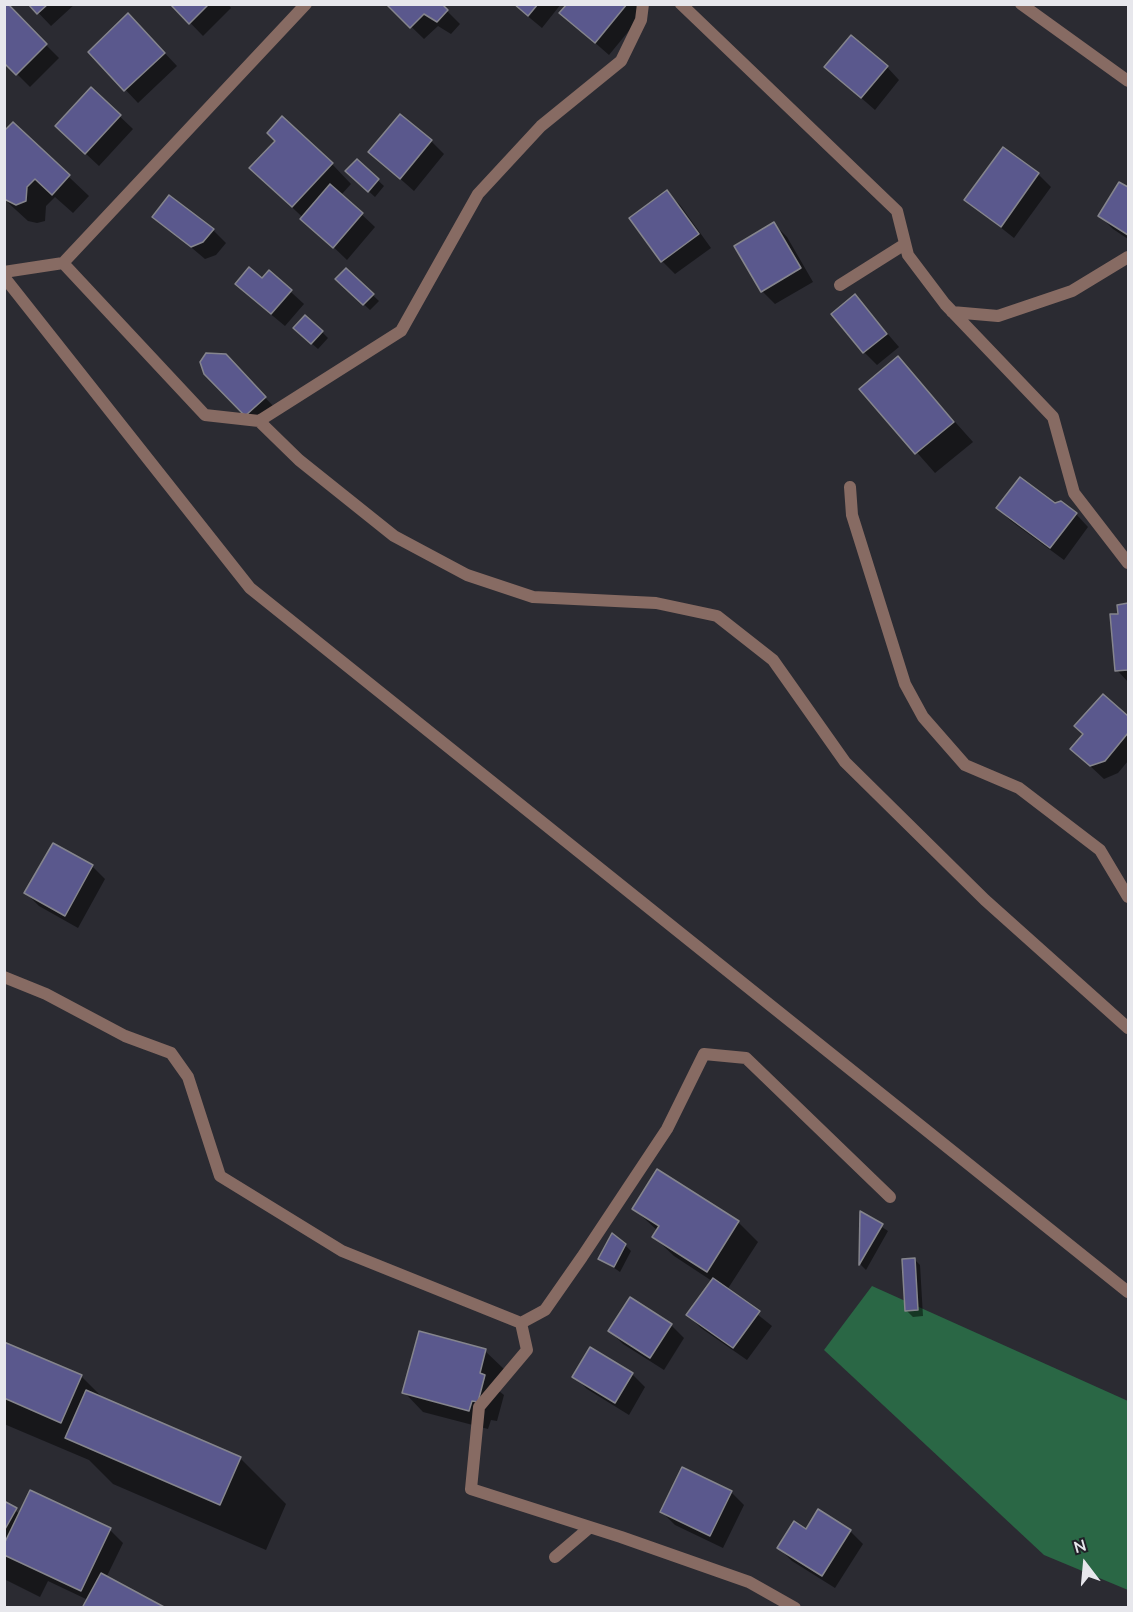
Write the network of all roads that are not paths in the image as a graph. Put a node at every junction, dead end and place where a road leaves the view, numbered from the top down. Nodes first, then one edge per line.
1 (306, 4) edge
2 (642, 4) edge
3 (681, 4) edge
4 (1021, 4) edge
5 (1128, 81) edge
6 (905, 244) junction
7 (1128, 257) edge
8 (63, 263) junction
9 (4, 272) edge
10 (4, 277) edge
11 (840, 285) dead end
12 (952, 312) junction
13 (259, 421) junction
14 (850, 487) dead end
15 (1128, 563) edge
16 (1128, 897) edge
17 (4, 977) edge
18 (1128, 1028) edge
19 (890, 1197) dead end
20 (1128, 1292) edge
21 (521, 1323) junction
22 (589, 1528) junction
23 (555, 1557) dead end
24 (795, 1608) edge

1 - 8 street
2 - 13 street
3 - 6 street
4 - 5 street
6 - 11 street
6 - 12 street
7 - 12 street
8 - 9 street
8 - 13 street
10 - 20 street
12 - 15 street
13 - 18 street
14 - 16 street
17 - 21 street
19 - 21 street
21 - 22 street
22 - 23 street
22 - 24 street

